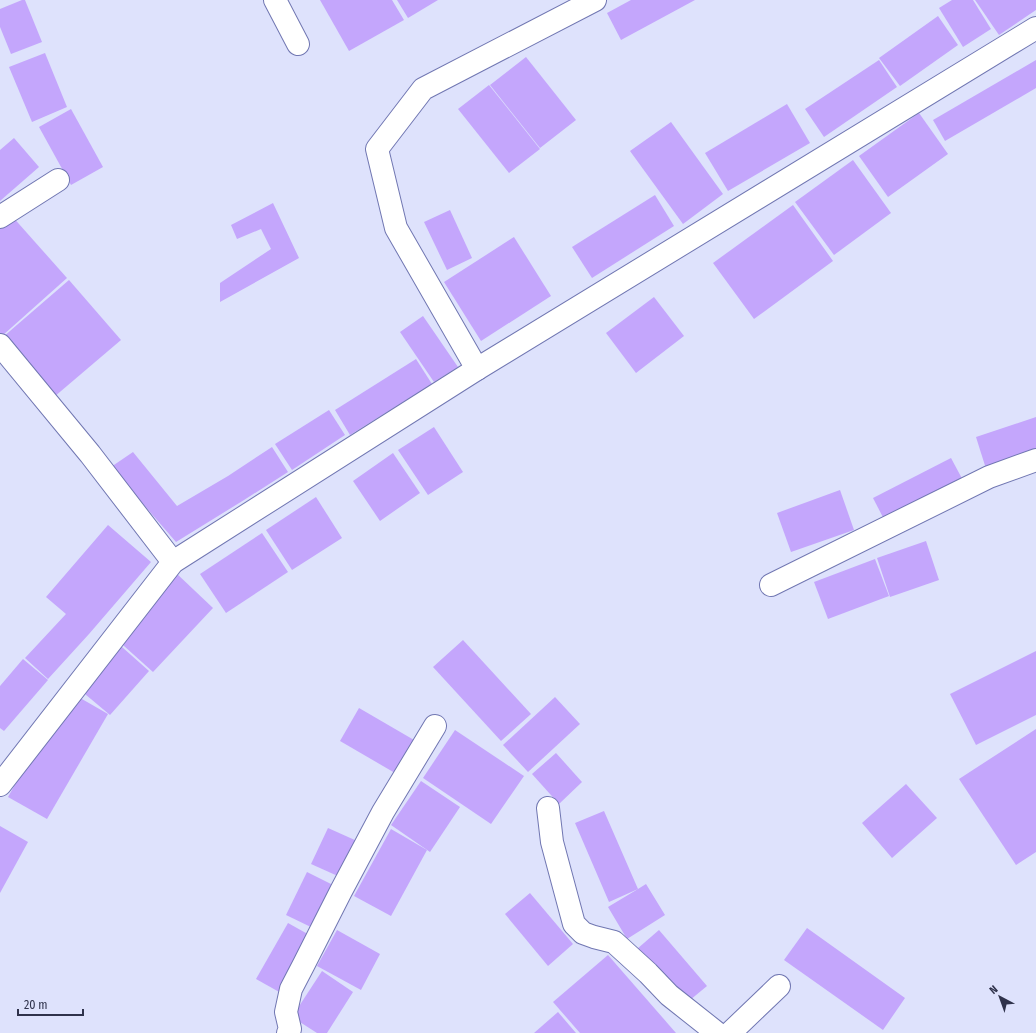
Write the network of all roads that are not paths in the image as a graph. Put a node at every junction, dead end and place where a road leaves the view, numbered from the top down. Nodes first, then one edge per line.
1 (275, 0) edge
2 (595, 0) edge
3 (1036, 28) edge
4 (298, 44) dead end
5 (58, 180) dead end
6 (0, 217) edge
7 (0, 345) edge
8 (477, 369) junction
9 (1036, 460) edge
10 (173, 562) junction
11 (771, 585) dead end
12 (435, 726) dead end
13 (0, 785) edge
14 (548, 808) dead end
15 (779, 986) dead end
16 (288, 1033) edge
17 (717, 1033) edge
18 (730, 1033) edge

1 - 4 street
2 - 8 street
3 - 8 street
5 - 6 street
7 - 10 street
8 - 10 street
9 - 11 street
10 - 13 street
12 - 16 street
14 - 17 street
15 - 18 street

